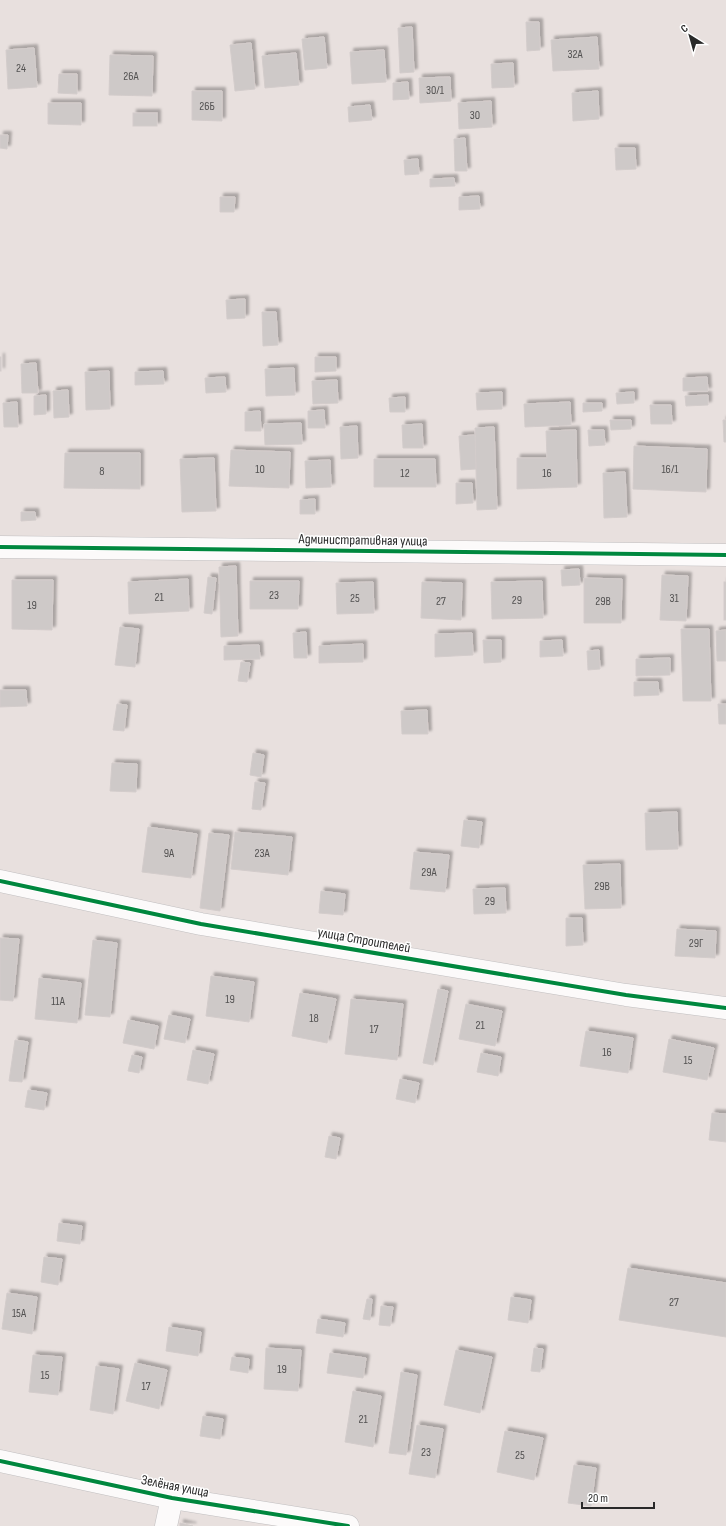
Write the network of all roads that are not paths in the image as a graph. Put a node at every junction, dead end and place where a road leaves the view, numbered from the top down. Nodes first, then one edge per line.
1 (0, 547) edge
2 (726, 555) edge
3 (0, 881) edge
4 (726, 1008) edge
5 (0, 1461) edge
6 (172, 1498) junction
7 (166, 1526) edge
8 (348, 1526) edge

1 - 2 street, Административная улица
3 - 4 street, улица Строителей
5 - 6 street, Зелёная улица
6 - 7 street
6 - 8 street, Зелёная улица

